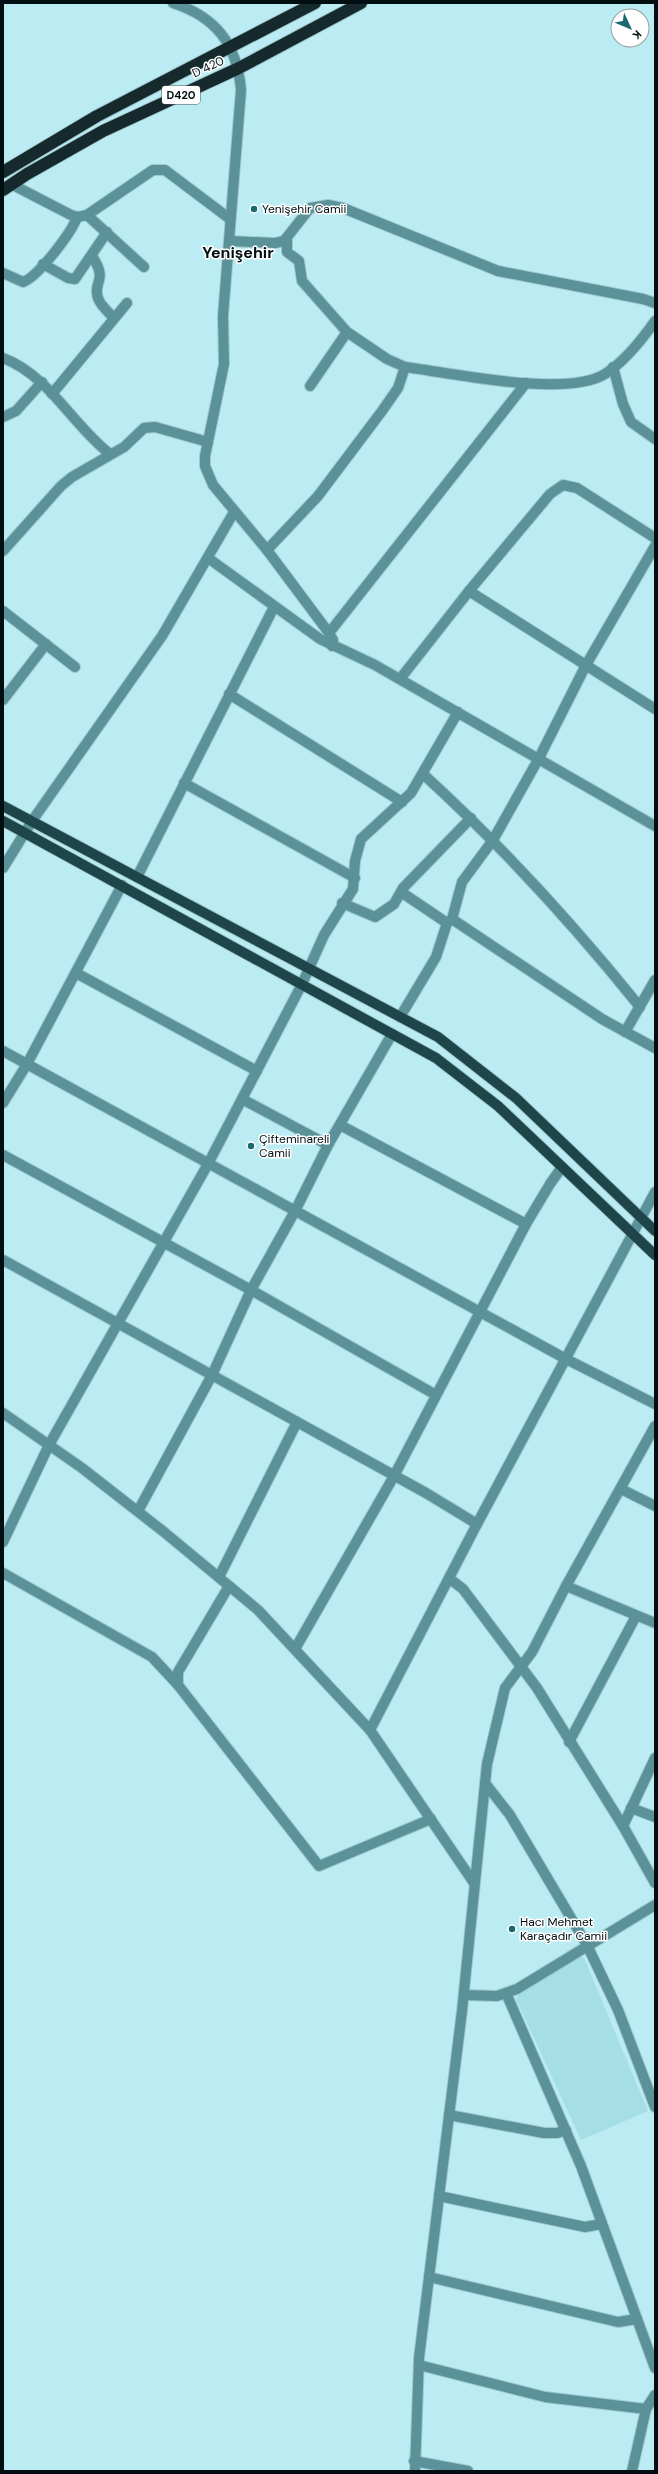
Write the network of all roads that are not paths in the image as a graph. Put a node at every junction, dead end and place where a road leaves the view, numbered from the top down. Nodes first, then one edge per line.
1 (172, 3) edge
2 (313, 3) edge
3 (361, 3) edge
4 (231, 46) junction
5 (239, 68) junction
6 (3, 172) edge
7 (7, 187) edge
8 (82, 216) junction
9 (230, 219) junction
10 (107, 232) junction
11 (287, 238) junction
12 (230, 241) junction
13 (92, 256) junction
14 (43, 264) junction
15 (144, 267) dead end
16 (3, 273) edge
17 (127, 303) dead end
18 (655, 303) edge
19 (114, 318) junction
20 (655, 321) edge
21 (347, 332) junction
22 (3, 358) edge
23 (405, 367) junction
24 (613, 367) junction
25 (42, 382) junction
26 (526, 383) junction
27 (310, 386) dead end
28 (52, 394) junction
29 (3, 417) edge
30 (655, 439) edge
31 (208, 442) junction
32 (110, 454) junction
33 (234, 512) junction
34 (655, 538) edge
35 (655, 546) edge
36 (267, 550) junction
37 (3, 551) edge
38 (208, 558) junction
39 (469, 590) junction
40 (274, 607) junction
41 (3, 611) edge
42 (329, 633) junction
43 (46, 644) junction
44 (332, 646) junction
45 (586, 665) junction
46 (75, 666) dead end
47 (400, 679) junction
48 (230, 694) junction
49 (3, 700) edge
50 (655, 709) edge
51 (458, 712) junction
52 (539, 758) junction
53 (423, 774) junction
54 (184, 783) junction
55 (402, 802) junction
56 (3, 806) edge
57 (471, 818) junction
58 (3, 821) edge
59 (32, 821) junction
60 (655, 826) edge
61 (24, 832) junction
62 (493, 840) junction
63 (3, 868) edge
64 (137, 877) junction
65 (355, 878) junction
66 (122, 885) junction
67 (401, 892) junction
68 (342, 903) junction
69 (449, 921) junction
70 (308, 968) junction
71 (76, 973) junction
72 (655, 980) edge
73 (302, 984) junction
74 (640, 1007) junction
75 (400, 1017) junction
76 (625, 1032) junction
77 (392, 1034) junction
78 (655, 1048) edge
79 (3, 1051) edge
80 (27, 1064) junction
81 (257, 1071) junction
82 (242, 1099) junction
83 (3, 1103) edge
84 (340, 1125) junction
85 (328, 1145) junction
86 (3, 1155) edge
87 (208, 1164) junction
88 (562, 1167) junction
89 (655, 1192) edge
90 (651, 1208) edge
91 (295, 1211) junction
92 (640, 1217) junction
93 (526, 1224) junction
94 (655, 1231) edge
95 (632, 1233) junction
96 (163, 1242) junction
97 (655, 1255) edge
98 (3, 1260) edge
99 (251, 1290) junction
100 (479, 1312) junction
101 (119, 1323) junction
102 (566, 1359) junction
103 (212, 1375) junction
104 (436, 1395) junction
105 (655, 1404) edge
106 (3, 1413) edge
107 (297, 1422) junction
108 (655, 1426) edge
109 (49, 1445) junction
110 (394, 1476) junction
111 (621, 1489) junction
112 (655, 1506) edge
113 (138, 1512) junction
114 (477, 1524) junction
115 (3, 1542) edge
116 (3, 1573) edge
117 (219, 1578) junction
118 (450, 1579) junction
119 (228, 1586) junction
120 (566, 1586) junction
121 (636, 1616) junction
122 (655, 1623) edge
123 (295, 1649) junction
124 (521, 1667) junction
125 (178, 1685) junction
126 (370, 1730) junction
127 (570, 1742) junction
128 (655, 1758) edge
129 (484, 1783) junction
130 (631, 1808) junction
131 (655, 1816) edge
132 (431, 1819) junction
133 (623, 1826) junction
134 (474, 1883) junction
135 (655, 1883) edge
136 (655, 1906) edge
137 (587, 1945) junction
138 (506, 1993) junction
139 (464, 1995) junction
140 (655, 2107) edge
141 (450, 2115) junction
142 (566, 2130) junction
143 (439, 2196) junction
144 (602, 2224) junction
145 (429, 2277) junction
146 (637, 2320) junction
147 (419, 2365) junction
148 (655, 2368) edge
149 (655, 2395) edge
150 (646, 2409) junction
151 (415, 2466) edge
152 (468, 2471) edge
153 (632, 2471) edge

1 - 4 street
2 - 4 highway, D420
3 - 5 highway, D 420 / D420
4 - 5 street
4 - 6 highway, D420
5 - 7 highway, D 420 / D420
5 - 9 street
7 - 8 street
8 - 9 street
8 - 10 street
8 - 14 street
9 - 12 street
10 - 13 street
10 - 15 street
11 - 12 street
11 - 18 street
11 - 21 street
12 - 31 street
13 - 14 street
13 - 19 street
14 - 16 street
17 - 19 street
19 - 28 street
20 - 24 street
21 - 23 street
21 - 27 street
22 - 25 street
23 - 26 street
23 - 36 street
24 - 26 street
24 - 30 street
25 - 28 street
25 - 29 street
26 - 42 street
28 - 32 street
31 - 32 street
31 - 33 street
32 - 37 street
33 - 36 street
33 - 38 street
34 - 39 street
35 - 45 street
36 - 42 street
38 - 40 street
38 - 59 street
39 - 45 street
39 - 47 street
40 - 44 street
40 - 48 street
41 - 43 street
42 - 44 street
43 - 46 street
43 - 49 street
44 - 47 street
45 - 50 street
45 - 52 street
47 - 51 street
48 - 54 street
48 - 55 street
51 - 52 street
51 - 53 street
52 - 60 street
52 - 62 street
53 - 55 street
53 - 57 street
54 - 64 street
54 - 65 street
55 - 65 street
56 - 59 main road
57 - 62 street
57 - 67 street
58 - 61 main road
59 - 61 street
59 - 64 main road
61 - 63 street
61 - 66 main road
62 - 69 street
62 - 74 street
64 - 70 main road
65 - 68 street
66 - 71 street
66 - 73 main road
67 - 68 street
67 - 69 street
68 - 70 street
69 - 75 street
69 - 76 street
70 - 73 street
70 - 75 main road
71 - 80 street
71 - 81 street
72 - 74 street
73 - 77 main road
73 - 81 street
74 - 76 street
75 - 92 main road
76 - 78 street
77 - 84 street
77 - 88 main road
79 - 80 street
80 - 83 street
80 - 87 street
81 - 82 street
82 - 85 street
82 - 87 street
84 - 85 street
84 - 93 street
85 - 91 street
86 - 96 street
87 - 91 street
87 - 96 street
88 - 93 street
88 - 95 main road
89 - 90 street
90 - 92 street
91 - 99 street
91 - 100 street
92 - 94 main road
92 - 95 street
93 - 100 street
95 - 97 main road
95 - 102 street
96 - 99 street
96 - 101 street
98 - 101 street
99 - 103 street
99 - 104 street
100 - 102 street
100 - 104 street
101 - 103 street
101 - 109 street
102 - 105 street
102 - 114 street
103 - 107 street
103 - 113 street
104 - 110 street
106 - 109 street
107 - 110 street
107 - 117 street
108 - 111 street
109 - 113 street
109 - 115 street
110 - 114 street
110 - 123 street
111 - 112 street
111 - 120 street
113 - 117 street
114 - 118 street
116 - 125 street
117 - 119 street
118 - 124 street
118 - 126 street
119 - 123 street
119 - 125 street
120 - 121 street
120 - 124 street
121 - 122 street
121 - 127 street
123 - 126 street
124 - 127 street
124 - 129 street
125 - 132 street
126 - 132 street
127 - 133 street
128 - 130 street
129 - 134 street
129 - 137 street
130 - 131 street
130 - 133 street
132 - 134 street
133 - 135 street
134 - 139 street
136 - 137 street
137 - 138 street
137 - 140 street
138 - 139 street
138 - 142 street
139 - 141 street
141 - 142 street
141 - 143 street
142 - 144 street
143 - 144 street
143 - 145 street
144 - 146 street
145 - 146 street
145 - 147 street
146 - 148 street
147 - 150 street
147 - 151 street
149 - 150 street
150 - 153 street
151 - 152 street

